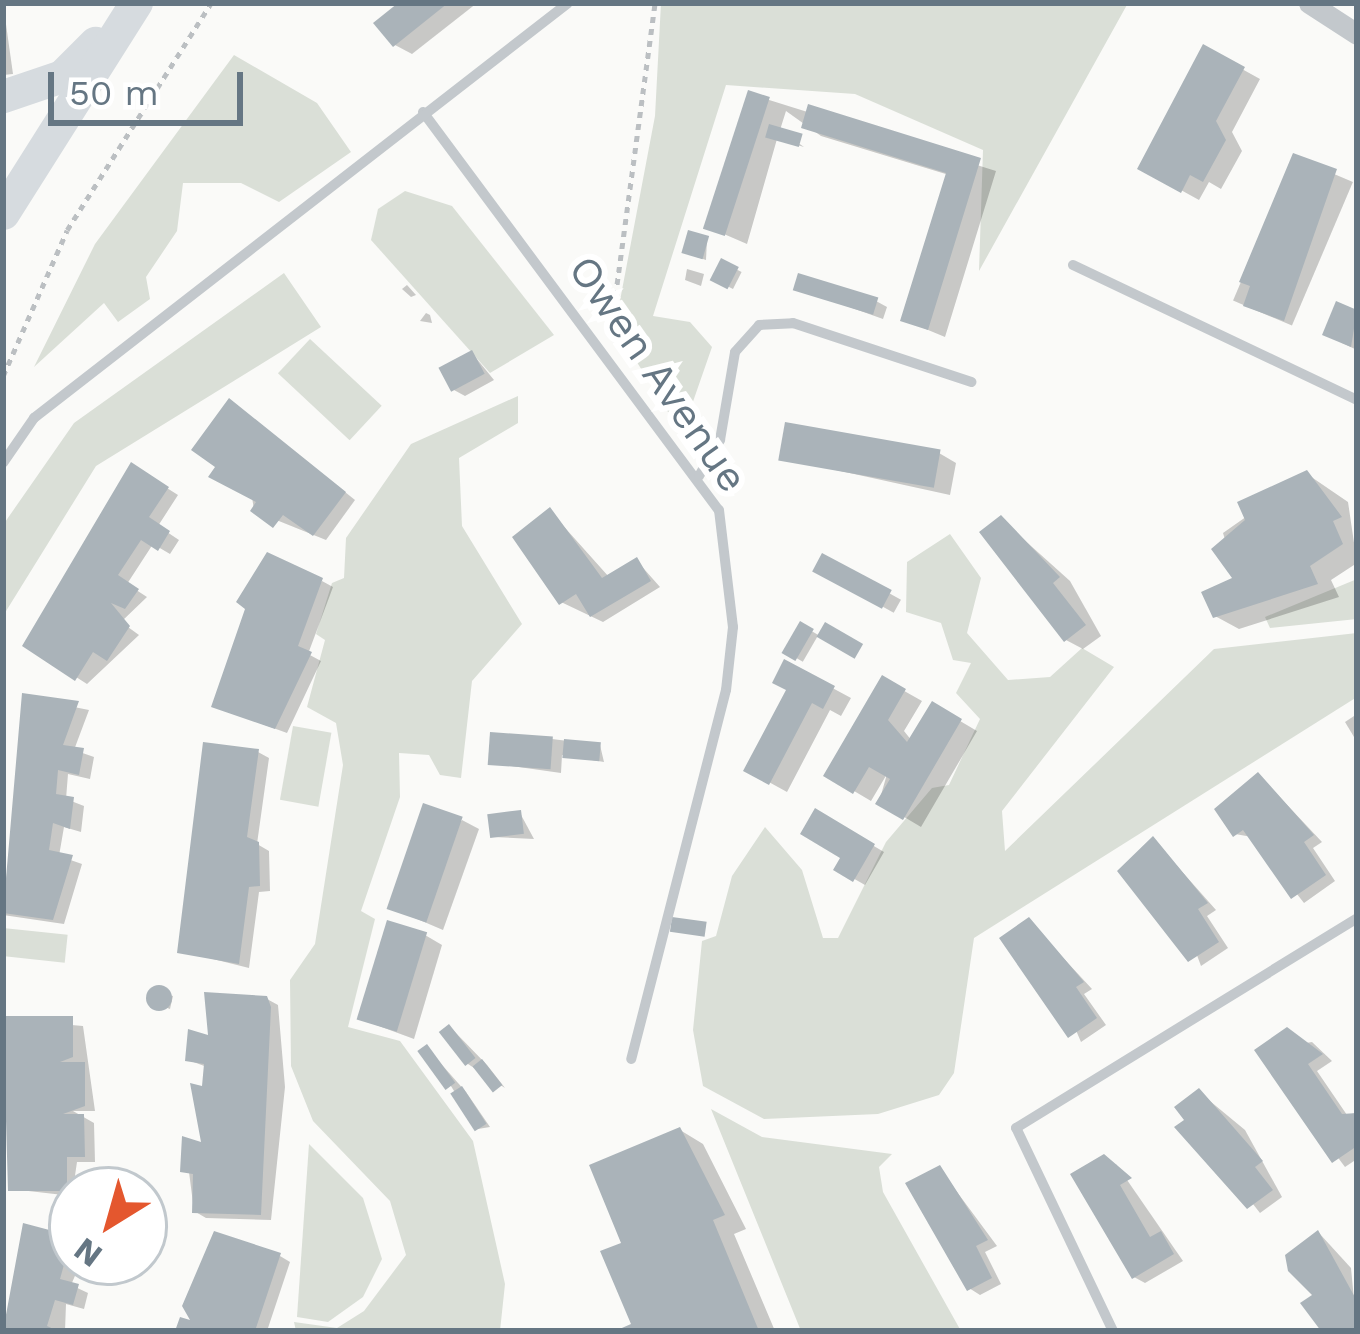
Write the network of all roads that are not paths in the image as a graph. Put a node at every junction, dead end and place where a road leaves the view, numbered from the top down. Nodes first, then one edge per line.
1 (568, 3) edge
2 (1310, 3) edge
3 (135, 4) edge
4 (1357, 34) edge
5 (3, 96) edge
6 (423, 112) junction
7 (3, 213) edge
8 (1073, 265) dead end
9 (971, 382) dead end
10 (1357, 400) edge
11 (3, 463) edge
12 (699, 476) junction
13 (1357, 918) edge
14 (631, 1060) dead end
15 (1114, 1331) edge

1 - 6 lane
2 - 4 street
3 - 5 main road
3 - 7 main road
6 - 11 lane
6 - 12 lane, Owen Avenue
8 - 10 lane
9 - 12 lane
12 - 14 lane, Owen Avenue
13 - 15 lane

